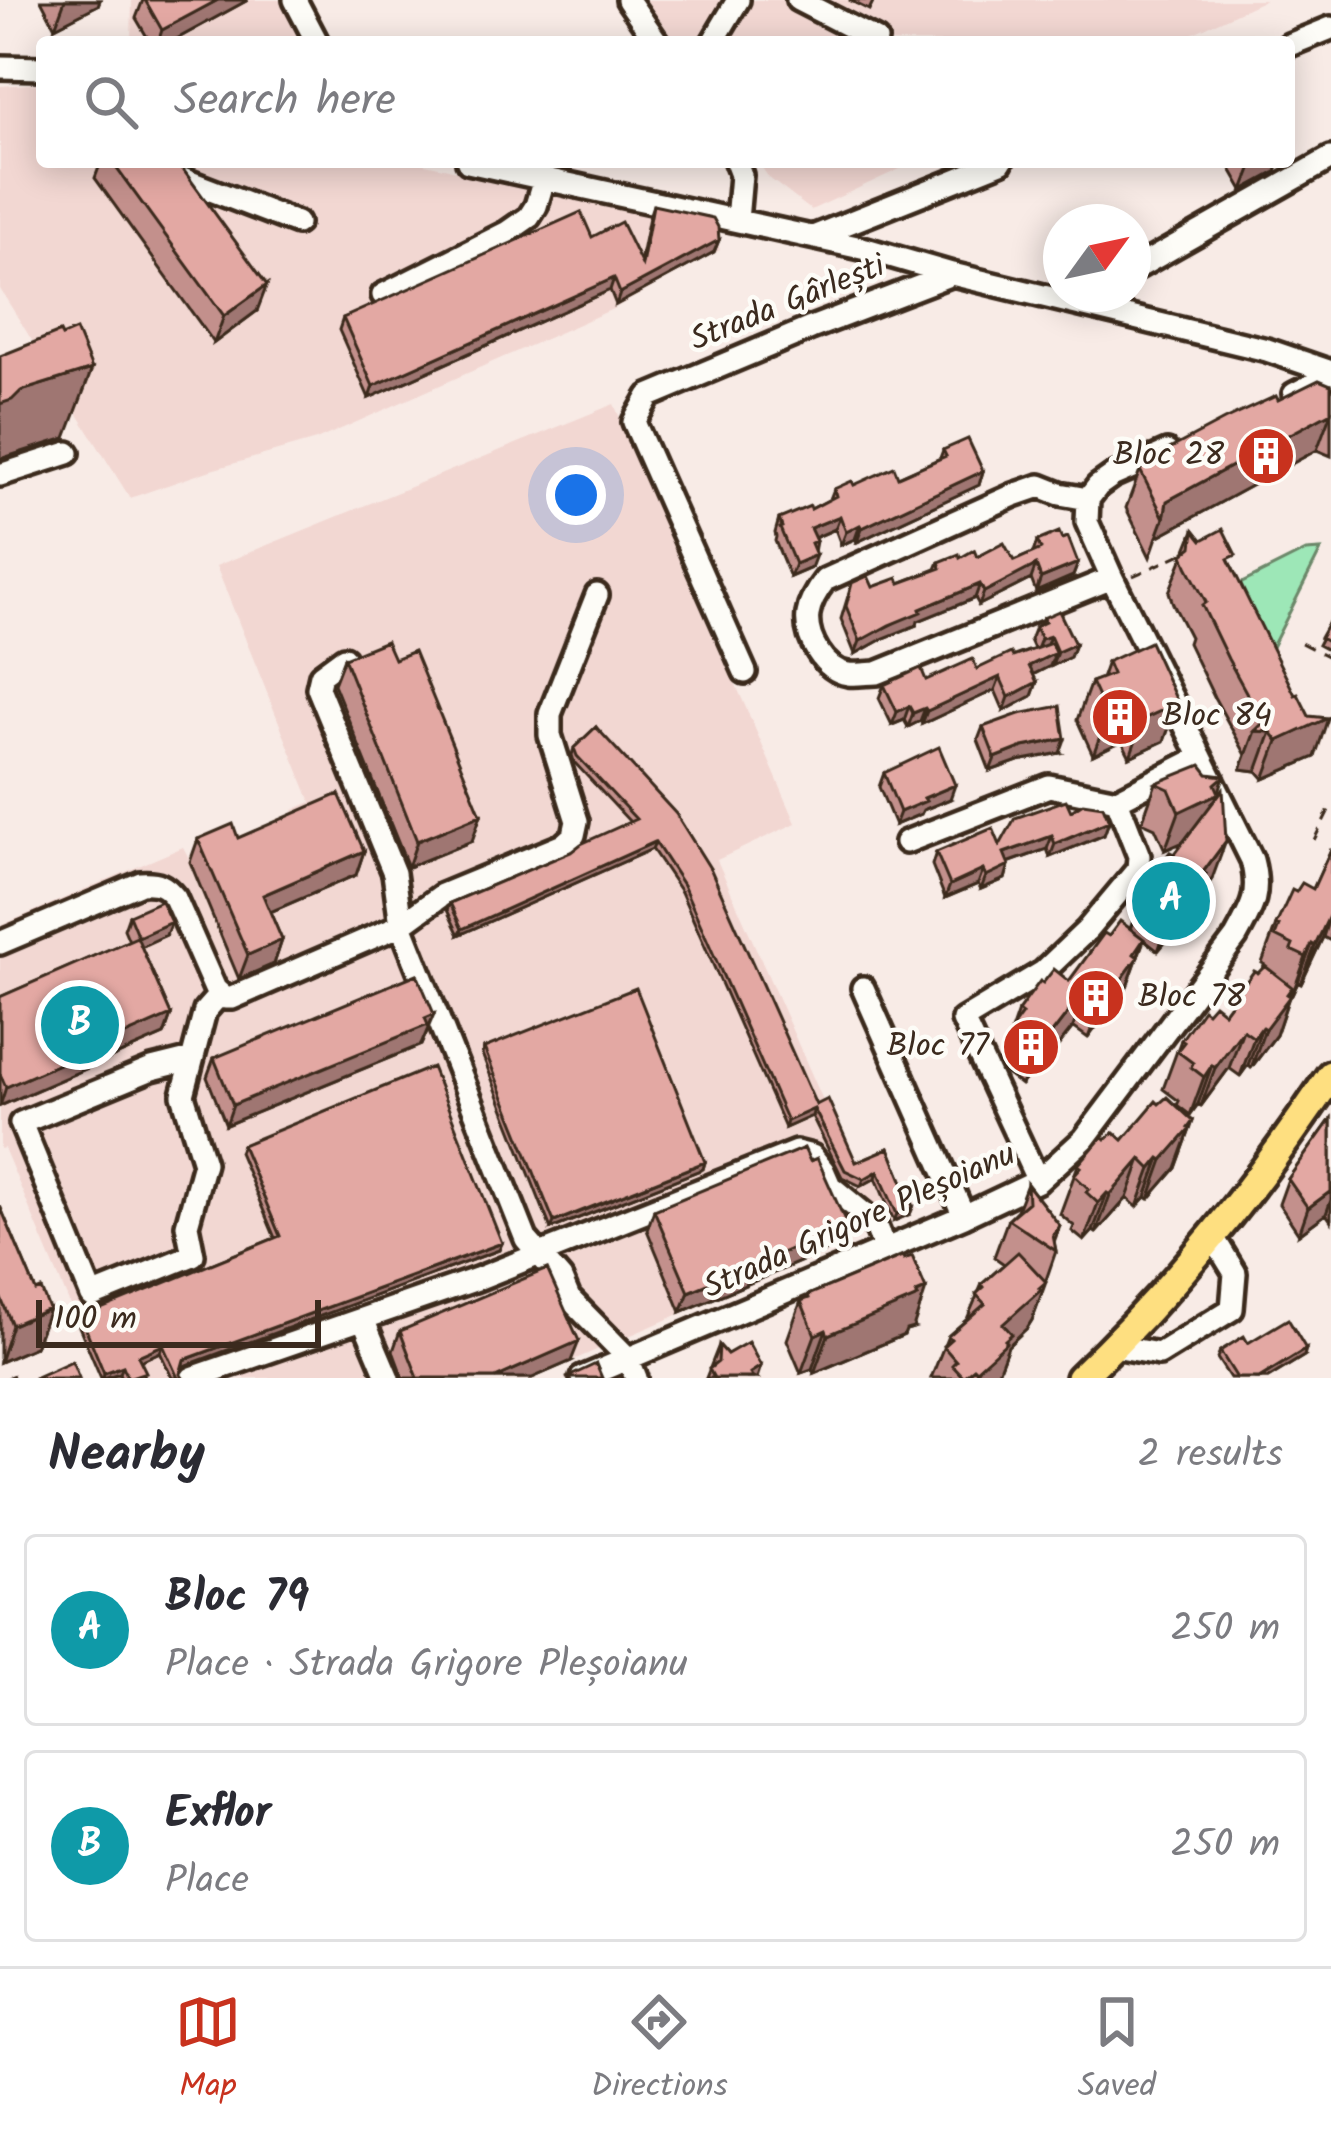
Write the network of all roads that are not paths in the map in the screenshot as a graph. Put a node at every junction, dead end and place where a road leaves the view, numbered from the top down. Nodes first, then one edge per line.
1 (295, 0) edge
2 (628, 0) edge
3 (738, 0) edge
4 (798, 0) edge
5 (1331, 28) edge
6 (314, 36) edge
7 (653, 36) edge
8 (717, 36) edge
9 (868, 36) edge
10 (1295, 43) edge
11 (0, 68) edge
12 (36, 68) edge
13 (1331, 158) edge
14 (160, 168) edge
15 (495, 168) edge
16 (738, 168) edge
17 (986, 168) edge
18 (544, 179) junction
19 (736, 220) junction
20 (297, 223) dead end
21 (812, 238) junction
22 (1151, 260) edge
23 (952, 274) junction
24 (1043, 291) edge
25 (383, 296) edge
26 (1131, 312) edge
27 (1331, 374) edge
28 (1280, 401) edge
29 (1196, 439) edge
30 (68, 453) dead end
31 (0, 475) edge
32 (1088, 499) junction
33 (1113, 581) junction
34 (597, 596) dead end
35 (344, 658) edge
36 (746, 672) dead end
37 (1201, 757) junction
38 (1117, 800) junction
39 (906, 842) dead end
40 (400, 925) junction
41 (0, 943) edge
42 (863, 988) dead end
43 (220, 994) junction
44 (192, 1059) junction
45 (1331, 1075) edge
46 (1038, 1181) junction
47 (964, 1216) junction
48 (1213, 1238) junction
49 (885, 1249) junction
50 (540, 1255) junction
51 (363, 1318) junction
52 (1114, 1346) junction
53 (632, 1368) edge
54 (229, 1372) edge
55 (192, 1378) edge
56 (388, 1378) edge
57 (582, 1378) edge
58 (1080, 1378) edge

1 - 6 street
2 - 7 street
3 - 8 street
4 - 9 street
5 - 10 street
11 - 12 street
13 - 22 street
14 - 20 street
15 - 18 street, Strada Gârlești
16 - 19 street
17 - 21 street
18 - 19 street, Strada Gârlești
18 - 25 street
19 - 21 street, Strada Gârlești
21 - 23 street, Strada Gârlești
23 - 24 street, Strada Gârlești
23 - 36 street, Strada Gârlești
26 - 27 street, Strada Gârlești
27 - 28 street
29 - 32 street
30 - 31 street
32 - 33 street, Strada Grigore Pleșoianu
32 - 33 street
33 - 37 street, Strada Grigore Pleșoianu
34 - 40 street
35 - 40 street
37 - 38 street
37 - 46 street, Strada Grigore Pleșoianu
38 - 39 street
38 - 46 street
40 - 43 street
40 - 50 street
41 - 43 street
42 - 47 street
43 - 44 street
44 - 44 street
45 - 48 main road
46 - 47 street, Strada Grigore Pleșoianu
47 - 49 street, Strada Grigore Pleșoianu
48 - 52 main road
48 - 52 street
49 - 50 street
49 - 53 street, Strada Grigore Pleșoianu
50 - 51 street
50 - 53 street
51 - 54 street
51 - 56 street
52 - 58 main road
53 - 57 street, Strada Grigore Pleșoianu
54 - 55 street

